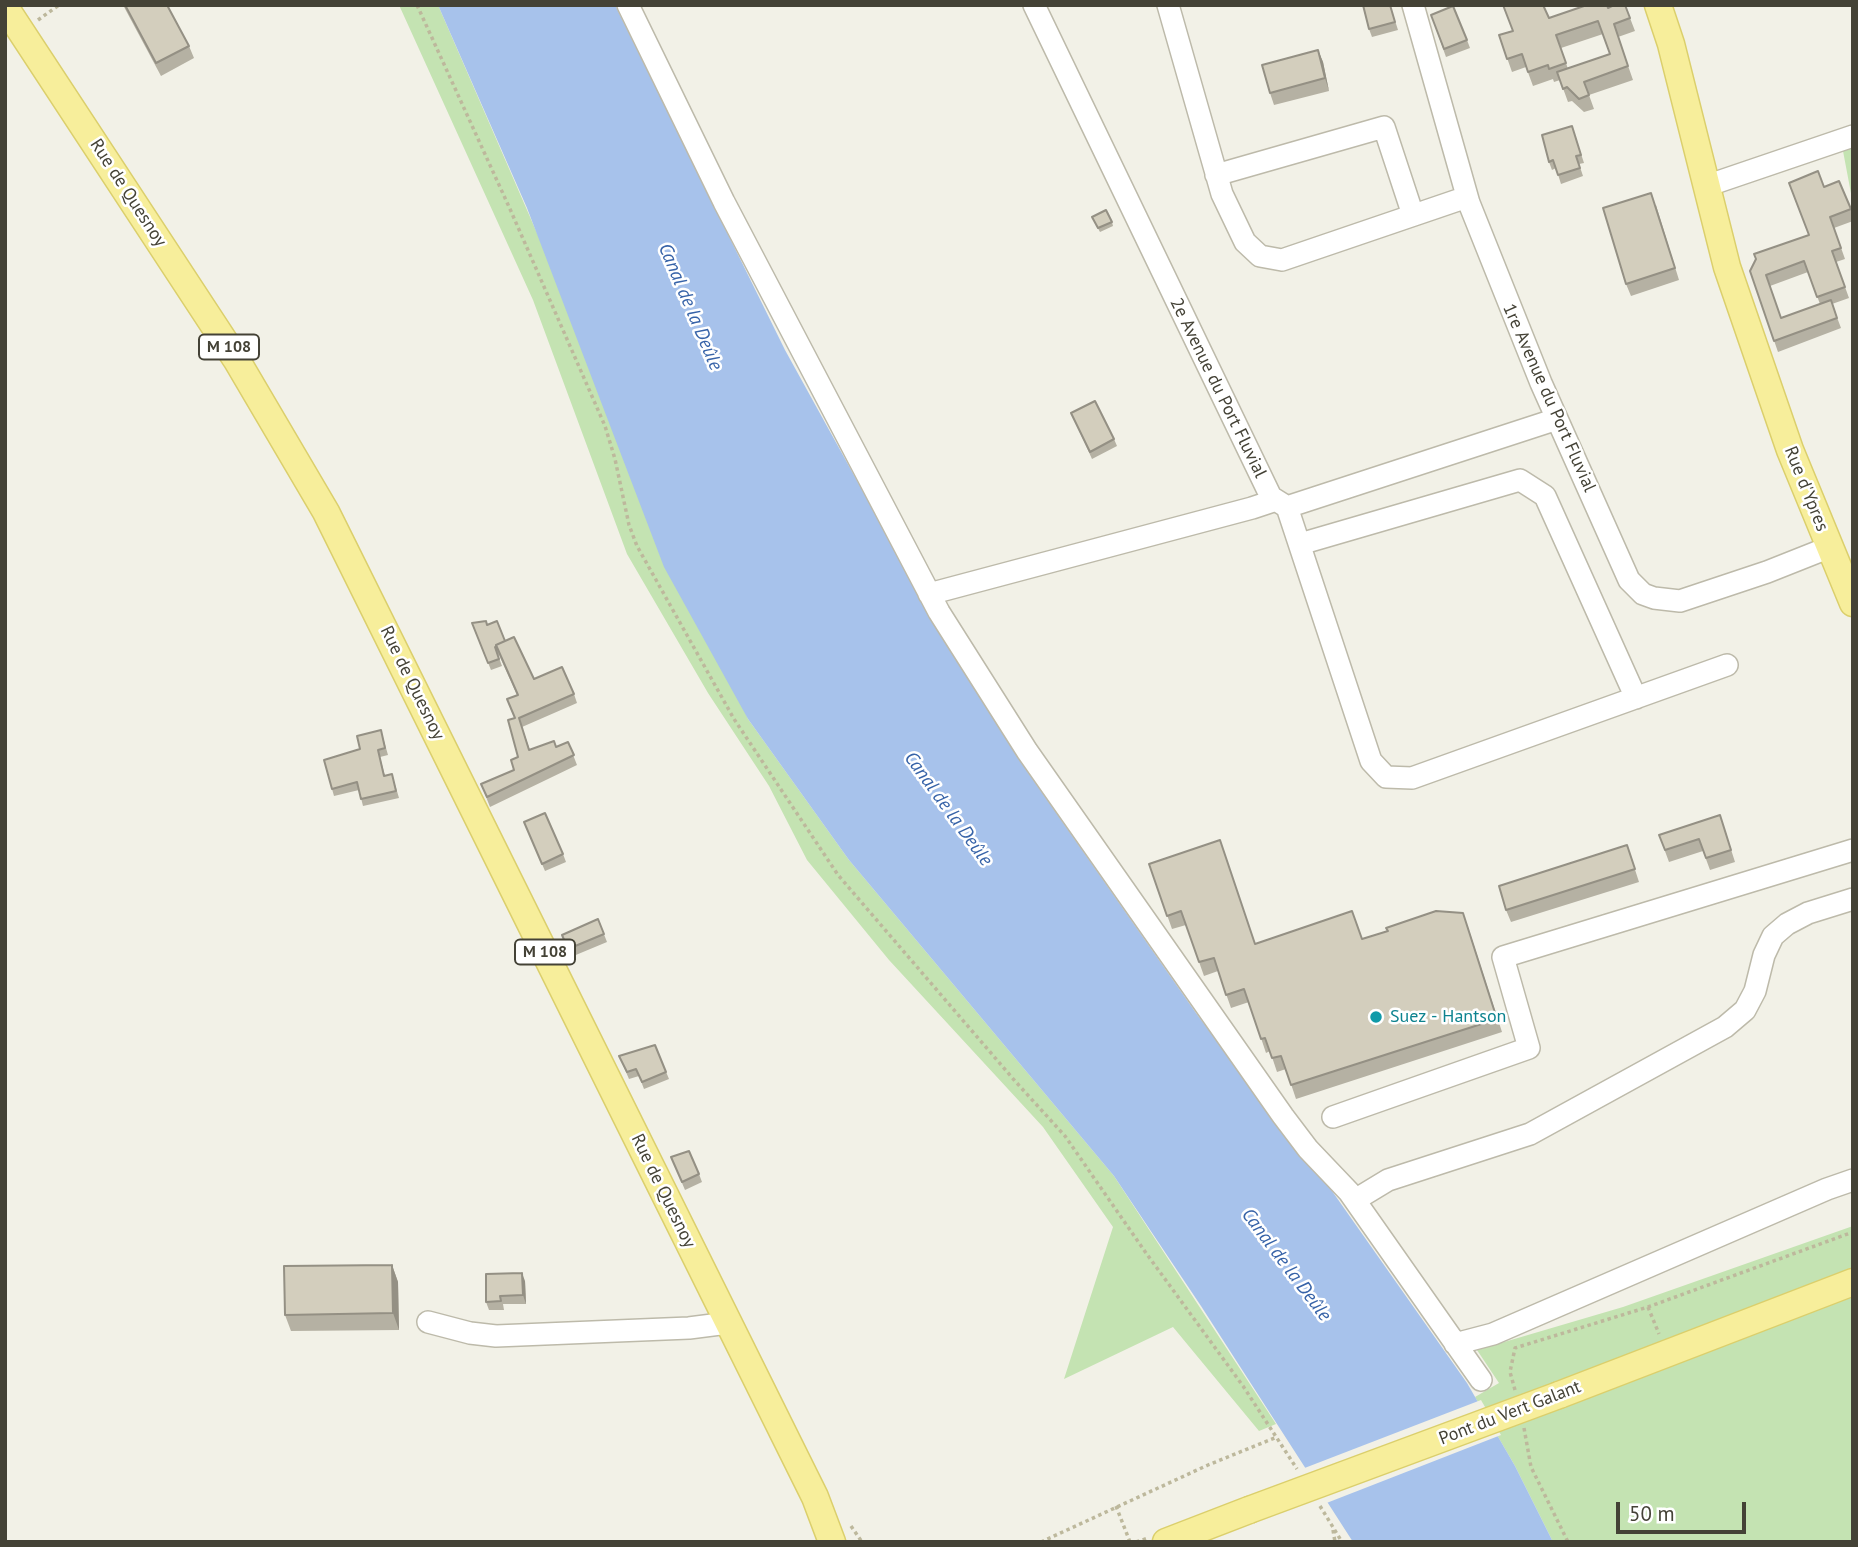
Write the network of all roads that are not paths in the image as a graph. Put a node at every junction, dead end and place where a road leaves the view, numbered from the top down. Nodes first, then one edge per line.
1 (628, 5) edge
2 (1034, 5) edge
3 (1168, 5) edge
4 (1413, 5) edge
5 (1658, 5) edge
6 (1667, 5) edge
7 (5, 7) edge
8 (1671, 44) junction
9 (1853, 136) edge
10 (1216, 175) junction
11 (1706, 186) junction
12 (1466, 197) junction
13 (1413, 215) junction
14 (1557, 419) junction
15 (1282, 504) junction
16 (1300, 544) junction
17 (1841, 553) edge
18 (929, 594) junction
19 (1853, 603) edge
20 (1727, 665) dead end
21 (1636, 698) junction
22 (1853, 850) edge
23 (1853, 899) edge
24 (1333, 1117) dead end
25 (1853, 1180) edge
26 (1355, 1200) junction
27 (1853, 1282) edge
28 (428, 1322) dead end
29 (728, 1322) junction
30 (1455, 1344) junction
31 (1481, 1380) dead end
32 (815, 1497) junction
33 (832, 1542) edge
34 (845, 1542) edge
35 (1167, 1542) edge

1 - 18 street
2 - 15 street, 2e Avenue du Port Fluvial
3 - 10 street
4 - 12 street, 1re Avenue du Port Fluvial
5 - 8 main road, Rue d'Ypres
6 - 8 main road, Rue d'Ypres
7 - 29 main road, Rue de Quesnoy / M 108
8 - 11 main road, Rue d'Ypres
9 - 11 street
10 - 13 street
10 - 13 street
11 - 17 main road, Rue d'Ypres
12 - 13 street
12 - 14 street, 1re Avenue du Port Fluvial
14 - 15 street
14 - 17 street, 1re Avenue du Port Fluvial
15 - 16 street, 2e Avenue du Port Fluvial
15 - 18 street
16 - 21 street
16 - 21 street, 2e Avenue du Port Fluvial
17 - 19 main road, Rue d'Ypres
18 - 26 street
20 - 21 street, 2e Avenue du Port Fluvial
22 - 24 street
23 - 26 street
25 - 30 street
26 - 30 street
27 - 35 main road, Pont du Vert Galant, bridge
28 - 29 street
29 - 32 main road, Rue de Quesnoy / M 108
30 - 31 street
32 - 33 main road, M 108
32 - 34 main road, M 108

